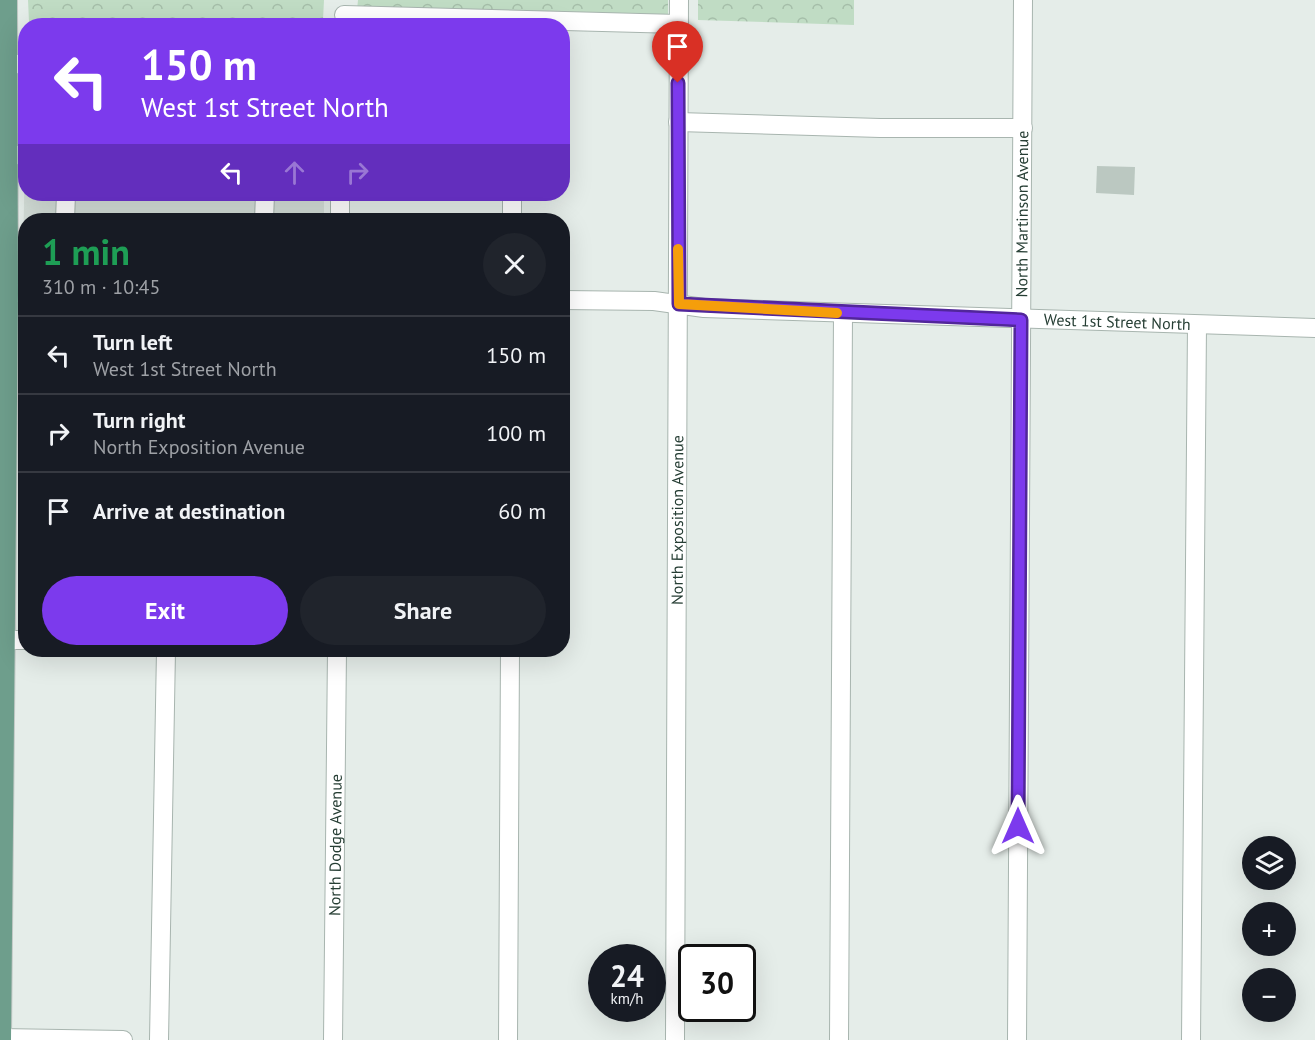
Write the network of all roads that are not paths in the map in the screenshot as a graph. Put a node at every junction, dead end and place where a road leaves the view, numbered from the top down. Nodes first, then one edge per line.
1 (8, 0) edge
2 (679, 0) edge
3 (1023, 0) edge
4 (344, 13) edge
5 (428, 18) edge
6 (570, 23) edge
7 (678, 24) junction
8 (17, 64) edge
9 (678, 122) junction
10 (1023, 128) junction
11 (17, 155) edge
12 (17, 293) edge
13 (570, 300) edge
14 (679, 304) junction
15 (843, 313) junction
16 (1021, 320) junction
17 (1197, 325) junction
18 (1315, 328) edge
19 (3, 455) edge
20 (7, 640) junction
21 (18, 640) edge
22 (166, 657) edge
23 (337, 657) edge
24 (510, 657) edge
25 (1, 1039) edge
26 (59, 1040) edge
27 (123, 1040) edge
28 (159, 1040) edge
29 (333, 1040) edge
30 (508, 1040) edge
31 (675, 1040) edge
32 (839, 1040) edge
33 (1017, 1040) edge
34 (1191, 1040) edge

1 - 8 main road
2 - 7 street, North Exposition Avenue
3 - 10 street, North Martinson Avenue
4 - 5 street
6 - 7 street
7 - 9 street, North Exposition Avenue
8 - 11 main road
9 - 10 street
9 - 14 street, North Exposition Avenue
10 - 16 street, North Martinson Avenue
11 - 12 main road
12 - 19 main road
13 - 14 street, West 1st Street North
14 - 15 street, West 1st Street North
14 - 31 street, North Exposition Avenue
15 - 16 street, West 1st Street North
15 - 32 street
16 - 17 street, West 1st Street North
16 - 33 street, North Martinson Avenue
17 - 18 street, West 1st Street North
17 - 34 street
19 - 20 main road
20 - 21 street
20 - 25 main road
22 - 28 street
23 - 29 street, North Dodge Avenue
24 - 30 street
25 - 26 street
26 - 27 street

